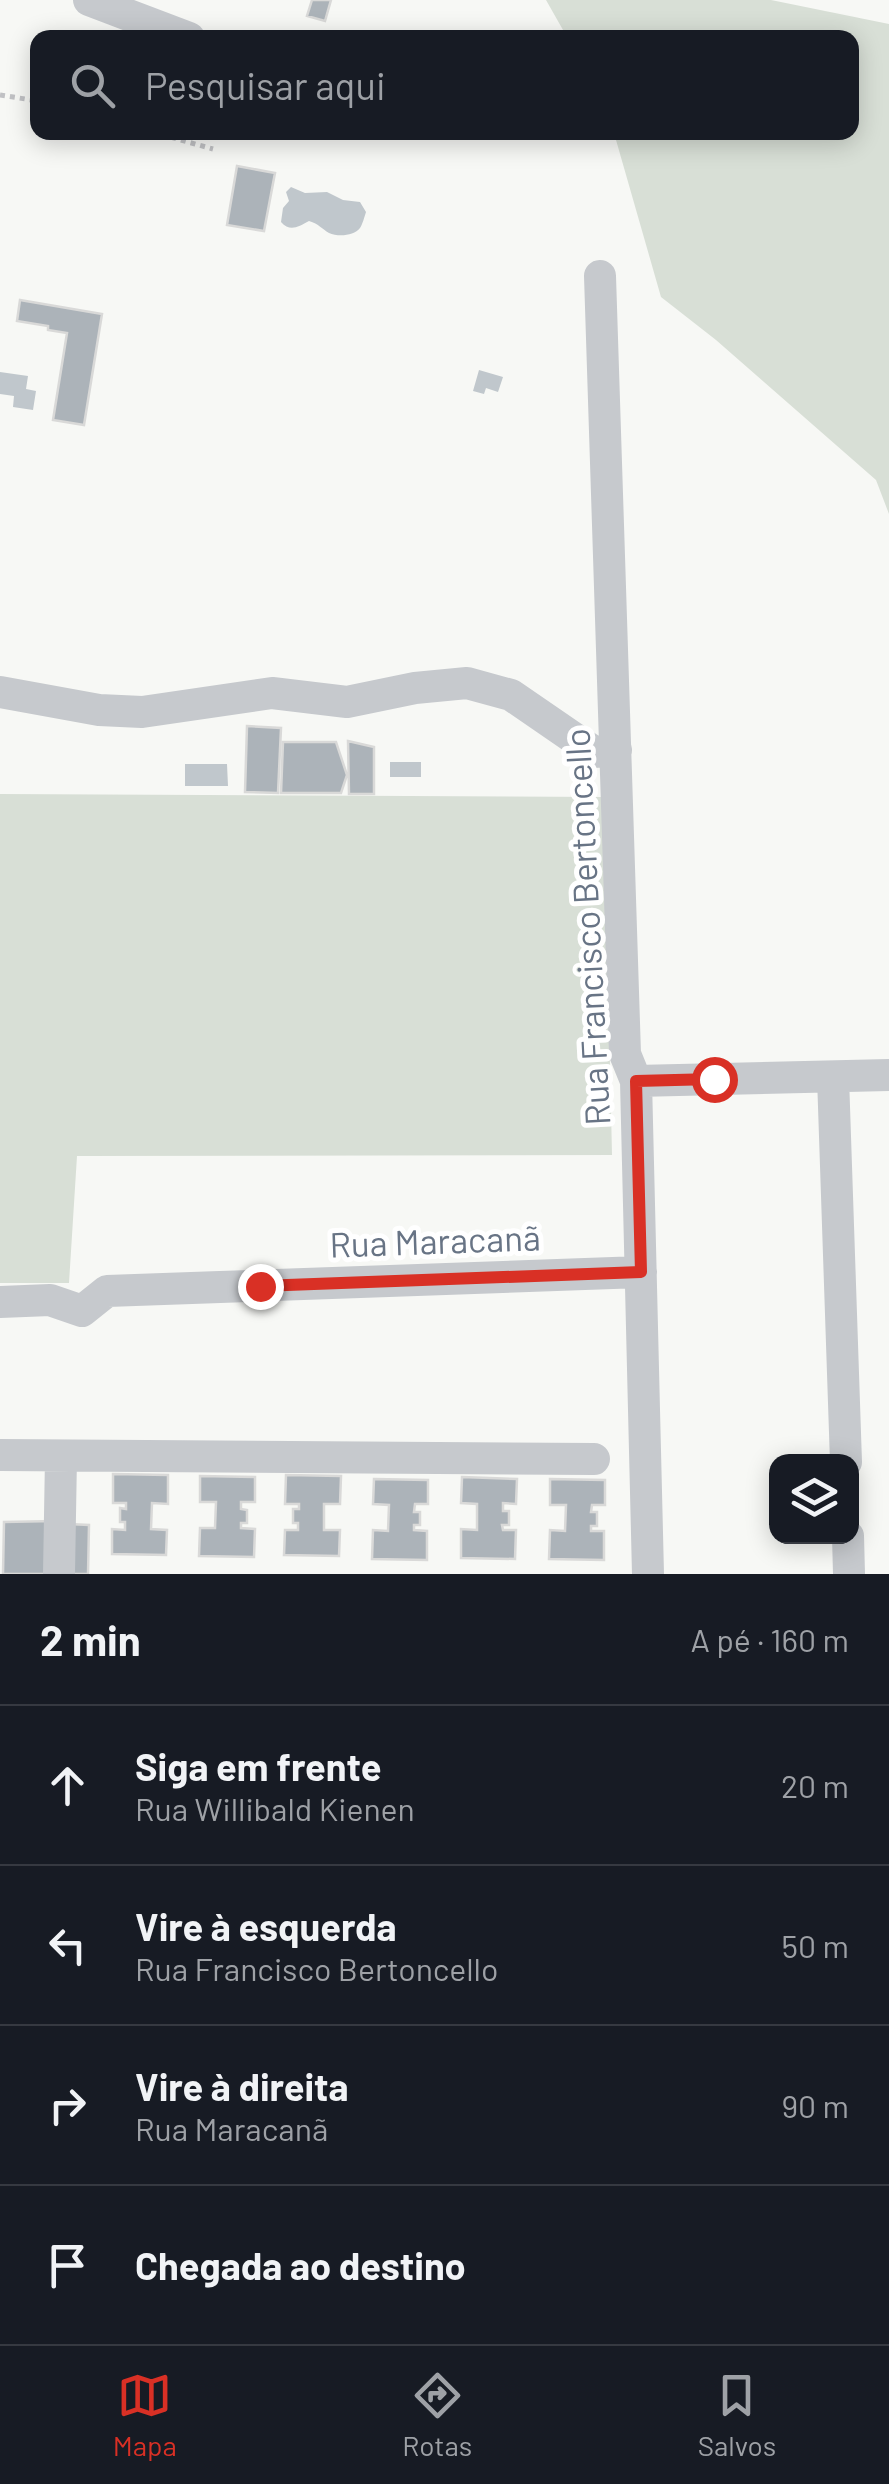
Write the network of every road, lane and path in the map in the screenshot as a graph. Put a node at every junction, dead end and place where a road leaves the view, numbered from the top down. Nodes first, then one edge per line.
1 (89, 0) edge
2 (168, 30) edge
3 (0, 95) edge
4 (30, 101) edge
5 (179, 140) edge
6 (212, 150) dead end
7 (600, 276) dead end
8 (0, 692) edge
9 (616, 750) junction
10 (889, 1075) edge
11 (833, 1076) junction
12 (636, 1081) junction
13 (641, 1272) junction
14 (0, 1302) edge
15 (846, 1454) edge
16 (0, 1456) edge
17 (61, 1457) junction
18 (594, 1459) dead end
19 (848, 1544) edge
20 (59, 1574) edge
21 (648, 1574) edge
22 (849, 1574) edge

1 - 2 street
3 - 4 path
5 - 6 path
7 - 9 street, Rua Francisco Bertoncello
8 - 9 street
9 - 12 street, Rua Francisco Bertoncello
10 - 11 street
11 - 12 street
11 - 15 street
12 - 13 street, Rua Francisco Bertoncello
13 - 14 street, Rua Maracanã
13 - 21 street, Rua Francisco Bertoncello
16 - 17 street
17 - 18 street
17 - 20 street
19 - 22 street

